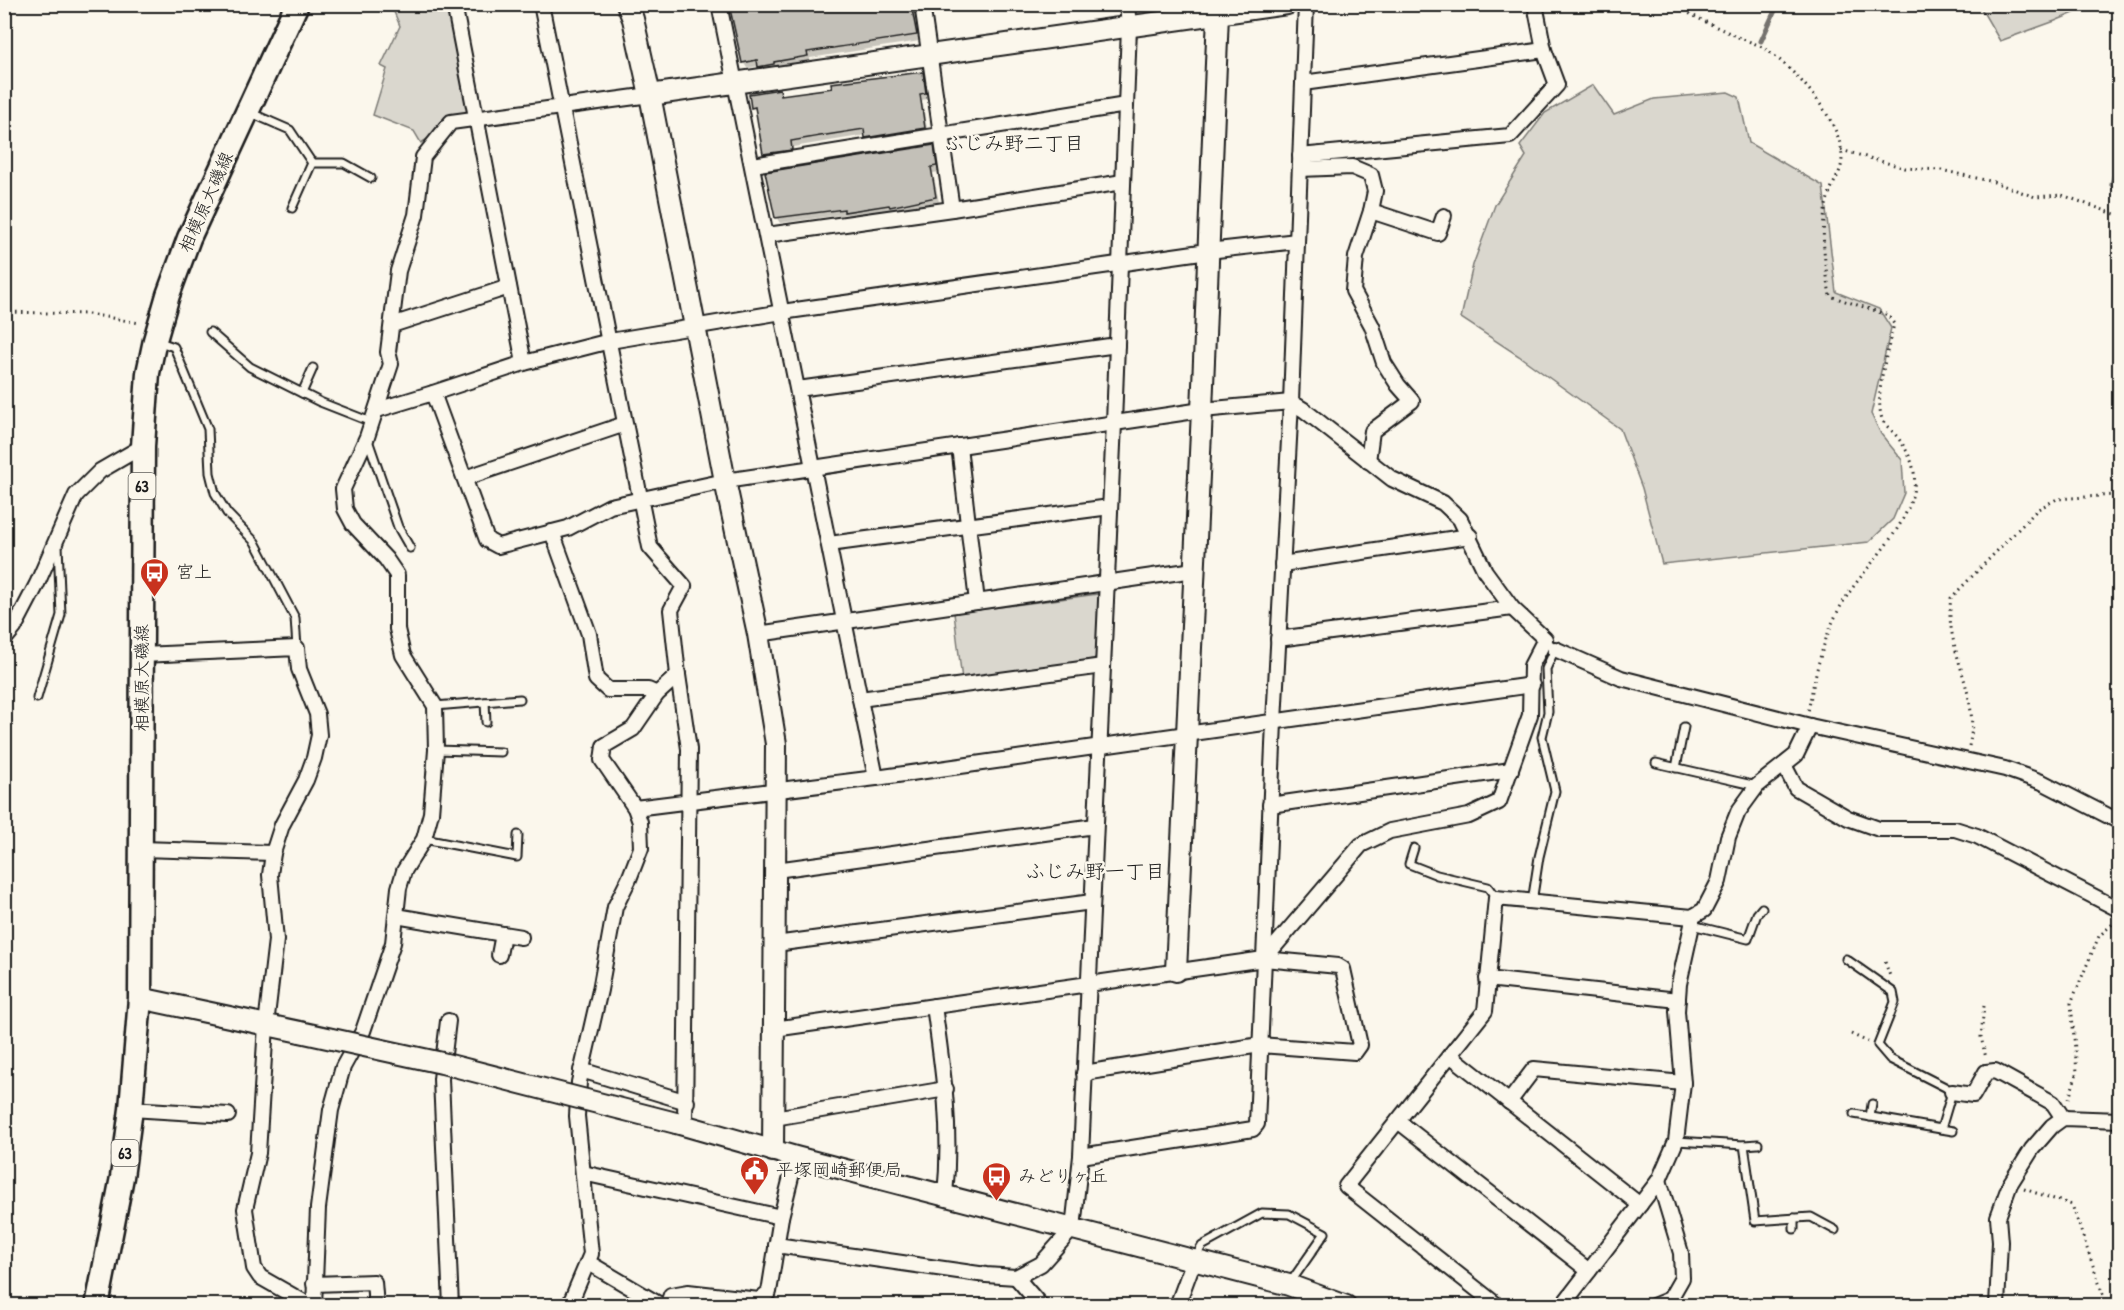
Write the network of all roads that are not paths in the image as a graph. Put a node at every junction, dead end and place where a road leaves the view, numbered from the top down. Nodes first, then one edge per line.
1 (297, 4) edge
2 (454, 4) edge
3 (541, 4) edge
4 (627, 4) edge
5 (719, 4) edge
6 (922, 4) edge
7 (1127, 4) edge
8 (1287, 4) edge
9 (1306, 4) edge
10 (1535, 4) edge
11 (1218, 14) junction
12 (1129, 27) junction
13 (1544, 50) junction
14 (929, 55) junction
15 (735, 83) junction
16 (1303, 83) junction
17 (650, 95) junction
18 (1126, 105) junction
19 (561, 107) junction
20 (246, 111) junction
21 (477, 119) junction
22 (941, 135) junction
23 (1300, 162) junction
24 (312, 163) junction
25 (753, 165) junction
26 (370, 178) dead end
27 (1123, 182) junction
28 (292, 208) dead end
29 (952, 209) junction
30 (1371, 211) junction
31 (1444, 216) dead end
32 (767, 235) junction
33 (1297, 241) junction
34 (1209, 251) junction
35 (1120, 264) junction
36 (509, 287) junction
37 (782, 312) junction
38 (392, 325) junction
39 (696, 327) junction
40 (210, 332) dead end
41 (157, 333) junction
42 (610, 341) junction
43 (1117, 345) junction
44 (525, 363) junction
45 (313, 368) dead end
46 (798, 388) junction
47 (302, 393) junction
48 (433, 393) junction
49 (1291, 402) junction
50 (1202, 410) junction
51 (374, 416) junction
52 (1114, 423) junction
53 (625, 424) junction
54 (367, 437) junction
55 (143, 446) junction
56 (959, 446) junction
57 (1368, 461) junction
58 (813, 468) junction
59 (465, 478) junction
60 (725, 481) junction
61 (640, 499) junction
62 (1110, 507) junction
63 (968, 526) junction
64 (552, 532) junction
65 (58, 533) junction
66 (1470, 536) junction
67 (829, 544) junction
68 (410, 548) dead end
69 (1282, 564) junction
70 (1194, 570) junction
71 (1107, 583) junction
72 (977, 602) junction
73 (1512, 608) junction
74 (844, 621) junction
75 (758, 634) junction
76 (1278, 639) junction
77 (4, 640) edge
78 (1550, 644) junction
79 (297, 648) junction
80 (142, 655) junction
81 (1103, 666) junction
82 (678, 675) junction
83 (1532, 685) junction
84 (657, 694) junction
85 (37, 698) dead end
86 (520, 699) dead end
87 (860, 699) junction
88 (485, 702) junction
89 (435, 706) junction
90 (486, 722) dead end
91 (1274, 722) junction
92 (1808, 725) junction
93 (1684, 727) dead end
94 (1187, 735) junction
95 (1099, 746) junction
96 (436, 750) junction
97 (501, 752) dead end
98 (1656, 764) dead end
99 (1784, 765) junction
100 (1676, 768) junction
101 (1511, 770) junction
102 (876, 778) junction
103 (1757, 786) junction
104 (776, 792) junction
105 (689, 802) junction
106 (1270, 805) junction
107 (635, 808) junction
108 (2120, 822) edge
109 (1095, 826) junction
110 (518, 835) dead end
111 (424, 840) junction
112 (1414, 848) dead end
113 (141, 849) junction
114 (273, 853) junction
115 (776, 870) junction
116 (1496, 898) junction
117 (1092, 902) junction
118 (1532, 902) junction
119 (1762, 908) dead end
120 (396, 916) junction
121 (2118, 916) edge
122 (1692, 921) junction
123 (503, 934) junction
124 (521, 937) dead end
125 (775, 944) junction
126 (499, 955) dead end
127 (1264, 959) junction
128 (1846, 959) dead end
129 (1176, 971) junction
130 (1487, 979) junction
131 (1088, 984) junction
132 (140, 998) junction
133 (1678, 1000) junction
134 (934, 1006) junction
135 (448, 1021) dead end
136 (266, 1025) junction
137 (774, 1029) junction
138 (1260, 1045) junction
139 (1450, 1055) junction
140 (581, 1070) junction
141 (1084, 1073) junction
142 (1683, 1083) junction
143 (946, 1089) junction
144 (1952, 1092) junction
145 (687, 1102) junction
146 (1509, 1102) junction
147 (1872, 1104) dead end
148 (131, 1109) junction
149 (1854, 1114) dead end
150 (228, 1115) dead end
151 (1870, 1117) junction
152 (774, 1118) junction
153 (2063, 1118) junction
154 (2120, 1120) edge
155 (1398, 1121) junction
156 (681, 1124) junction
157 (1941, 1129) junction
158 (1953, 1131) dead end
159 (1676, 1142) junction
160 (1758, 1144) dead end
161 (1744, 1145) junction
162 (773, 1151) junction
163 (1081, 1156) junction
164 (796, 1157) junction
165 (584, 1173) junction
166 (1659, 1180) junction
167 (945, 1195) junction
168 (1640, 1205) junction
169 (781, 1217) junction
170 (1794, 1218) junction
171 (1073, 1228) junction
172 (1794, 1229) dead end
173 (1835, 1230) dead end
174 (776, 1245) junction
175 (1194, 1260) junction
176 (589, 1263) junction
177 (1589, 1271) junction
178 (1016, 1277) junction
179 (314, 1284) junction
180 (1289, 1285) junction
181 (97, 1305) edge
182 (313, 1305) edge
183 (376, 1305) edge
184 (451, 1305) edge
185 (569, 1305) edge
186 (662, 1305) edge
187 (667, 1305) edge
188 (1041, 1305) edge
189 (1177, 1305) edge
190 (1346, 1305) edge
191 (1498, 1305) edge
192 (1562, 1305) edge
193 (1653, 1305) edge
194 (1997, 1305) edge

1 - 20 main road, 相模原大磯線 / 63
2 - 21 street
3 - 19 street
4 - 17 street
5 - 15 street
6 - 14 street
7 - 12 street
8 - 11 street
9 - 16 street
10 - 13 street
11 - 12 street
11 - 34 street
12 - 14 street
12 - 18 street
13 - 16 street
13 - 23 street
14 - 15 street
14 - 22 street
15 - 17 street
15 - 25 street
16 - 23 street
17 - 19 street
17 - 39 street
18 - 22 street
18 - 27 street
19 - 21 street
19 - 42 street
20 - 24 lane
20 - 41 main road, 相模原大磯線 / 63
21 - 36 street
21 - 38 street
22 - 25 street
22 - 29 street
23 - 30 street
23 - 33 street
24 - 26 lane
24 - 28 lane
25 - 32 street
27 - 29 street
27 - 35 street
29 - 32 street
30 - 31 street
30 - 57 street
32 - 37 street
33 - 34 street
33 - 49 street
34 - 35 street
34 - 50 street
35 - 37 street
35 - 43 street
36 - 38 street
36 - 44 street
37 - 39 street
37 - 46 street
38 - 51 street
39 - 42 street
39 - 60 street
40 - 47 lane
41 - 55 main road, 相模原大磯線 / 63
41 - 79 lane
42 - 44 street
42 - 53 street
43 - 46 street
43 - 52 street
44 - 48 street
45 - 47 lane
46 - 58 street
47 - 51 lane
48 - 51 street
48 - 59 street
49 - 50 street
49 - 57 street
49 - 69 street
50 - 52 street
50 - 70 street
51 - 54 street
52 - 56 street
52 - 62 street
53 - 59 street
53 - 61 street
54 - 68 lane
54 - 89 street
55 - 65 street
55 - 80 main road, 相模原大磯線 / 63
56 - 58 street
56 - 63 street
57 - 66 street
58 - 60 street
58 - 67 street
59 - 64 street
60 - 61 street
60 - 75 street
61 - 64 street
61 - 82 street
62 - 63 street
62 - 71 street
63 - 67 street
63 - 72 street
64 - 84 street
65 - 77 street
65 - 85 lane
66 - 69 street
66 - 73 street
67 - 74 street
69 - 76 street
70 - 71 street
70 - 94 street
71 - 72 street
71 - 81 street
72 - 74 street
73 - 76 street
73 - 78 street
74 - 75 street
74 - 87 street
75 - 104 street
76 - 91 street
78 - 83 street
78 - 92 street
78 - 118 lane
79 - 80 street
79 - 114 street
80 - 113 main road, 相模原大磯線 / 63
81 - 87 street
81 - 95 street
82 - 84 street
82 - 105 street
83 - 91 street
83 - 101 street
84 - 107 street
86 - 88 lane
87 - 102 street
88 - 89 lane
88 - 90 lane
89 - 96 street
91 - 94 street
91 - 106 street
92 - 99 street
92 - 108 street
93 - 100 lane
94 - 95 street
94 - 129 street
95 - 102 street
95 - 109 street
96 - 97 lane
96 - 111 street
98 - 100 lane
99 - 103 street
99 - 121 street
100 - 103 lane
101 - 106 street
101 - 127 street
102 - 104 street
103 - 122 street
104 - 105 street
104 - 115 street
105 - 107 street
105 - 145 street
106 - 127 street
107 - 140 street
109 - 115 street
109 - 117 street
110 - 111 lane
111 - 120 street
112 - 116 lane
113 - 114 street
113 - 132 main road, 相模原大磯線 / 63
114 - 136 street
115 - 125 street
116 - 118 street
116 - 130 street
117 - 125 street
117 - 131 street
118 - 122 street
119 - 122 lane
120 - 123 street
120 - 179 street
122 - 133 street
123 - 124 street
123 - 126 street
125 - 137 street
127 - 129 street
127 - 138 street
127 - 138 street
128 - 144 lane
129 - 131 street
130 - 133 street
130 - 139 street
131 - 134 street
131 - 141 street
132 - 136 street
132 - 148 main road, 相模原大磯線 / 63
133 - 142 street
134 - 137 street
134 - 143 street
135 - 184 street
136 - 156 street, bridge
136 - 182 street
137 - 152 street
138 - 141 street
138 - 163 street
139 - 146 street
139 - 155 street
140 - 145 street
140 - 165 street
141 - 163 street
142 - 146 street
142 - 159 street
143 - 152 street
143 - 167 street
144 - 153 street
144 - 157 lane
145 - 156 street
146 - 168 street
147 - 151 lane
148 - 150 street
148 - 181 main road, 相模原大磯線 / 63
149 - 151 lane
151 - 157 lane
152 - 162 street
153 - 154 street
153 - 194 street
155 - 177 street
155 - 191 street
156 - 162 street
157 - 158 lane
159 - 161 lane
159 - 166 street
160 - 161 lane
161 - 170 lane
162 - 164 street
163 - 171 street
164 - 167 street
164 - 169 street
165 - 169 street
165 - 176 street
166 - 168 street
166 - 193 street
167 - 171 street
168 - 177 street
169 - 174 street
170 - 172 lane
170 - 173 lane
171 - 175 street
171 - 178 street
174 - 178 street
174 - 187 street
175 - 180 street
175 - 180 lane
175 - 189 street
176 - 185 street
176 - 186 street
177 - 192 street
178 - 188 street
179 - 182 street
179 - 183 street
180 - 190 street

